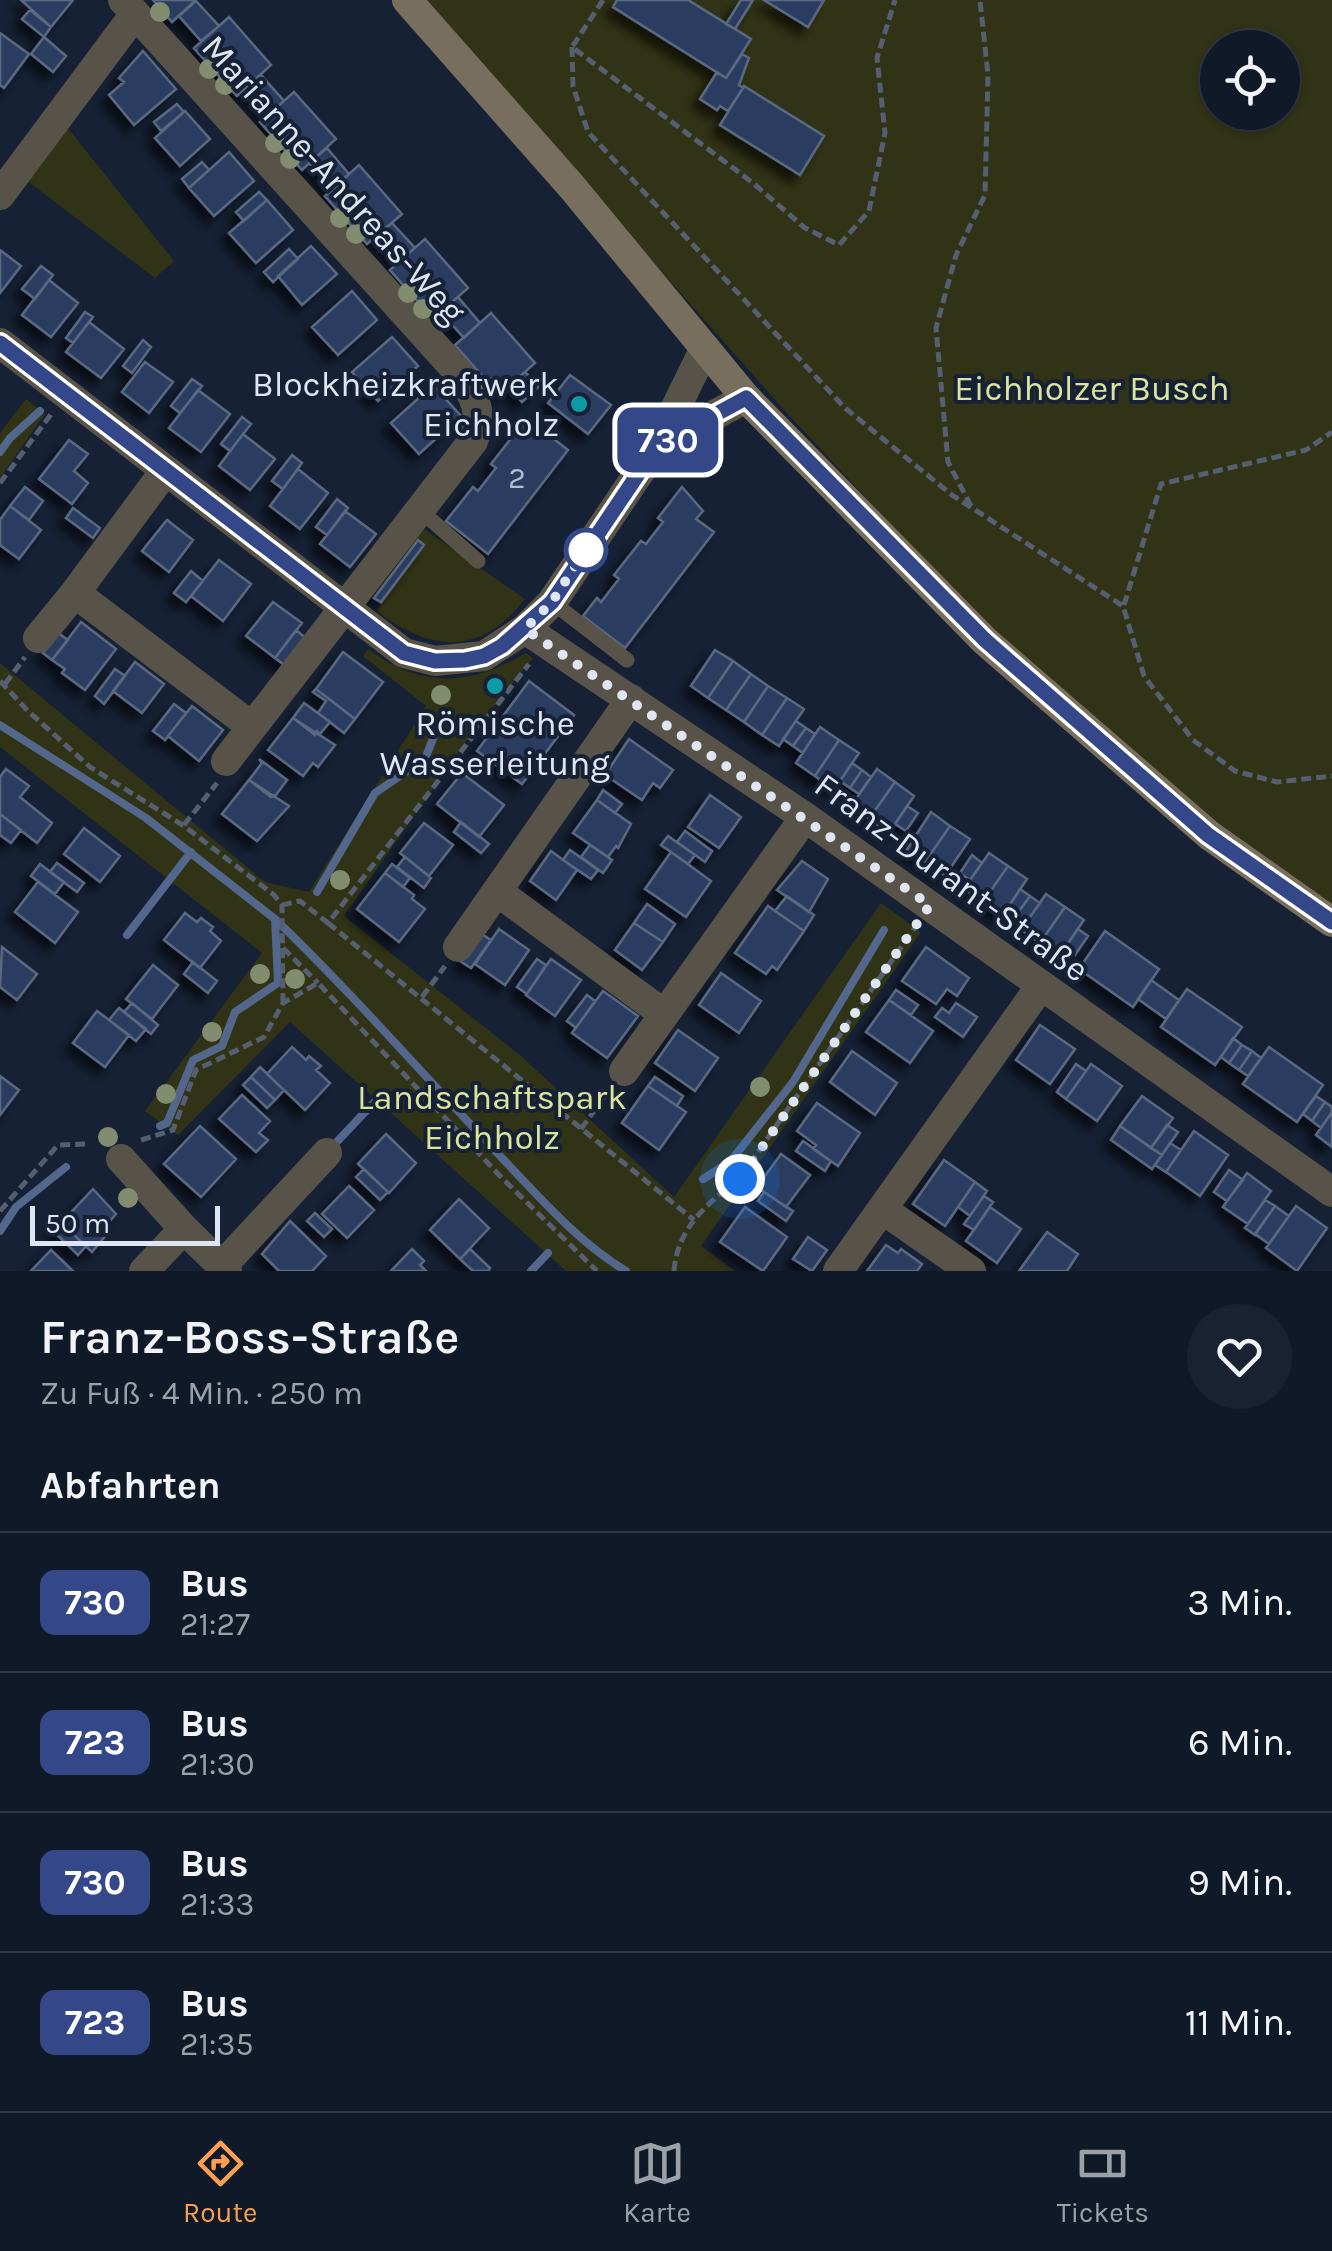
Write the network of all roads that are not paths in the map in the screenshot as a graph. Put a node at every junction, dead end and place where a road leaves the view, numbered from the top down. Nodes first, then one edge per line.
1 (407, 0) edge
2 (129, 7) edge
3 (0, 195) edge
4 (0, 344) edge
5 (705, 348) junction
6 (746, 398) junction
7 (657, 446) junction
8 (165, 471) junction
9 (421, 510) junction
10 (478, 561) dead end
11 (75, 594) junction
12 (552, 602) junction
13 (344, 608) junction
14 (536, 636) junction
15 (38, 638) dead end
16 (626, 660) dead end
17 (631, 699) junction
18 (251, 726) junction
19 (222, 771) road end
20 (805, 817) junction
21 (498, 892) junction
22 (1332, 922) edge
23 (458, 947) road end
24 (1040, 987) junction
25 (664, 1014) junction
26 (624, 1071) road end
27 (127, 1151) road end
28 (327, 1154) dead end
29 (1332, 1192) edge
30 (882, 1209) junction
31 (184, 1229) junction
32 (224, 1268) edge
33 (144, 1271) edge
34 (838, 1271) edge
35 (971, 1271) edge

1 - 5 main road
2 - 3 street
2 - 9 street, Marianne-Andreas-Weg
4 - 8 street
5 - 6 main road
5 - 7 street
6 - 7 street
6 - 22 main road
7 - 12 street
8 - 11 street
8 - 13 street
9 - 10 lane
9 - 13 street, Marianne-Andreas-Weg
11 - 15 street
11 - 18 street
12 - 14 street
12 - 16 lane
13 - 14 street
13 - 18 street, Marianne-Andreas-Weg
14 - 17 street, Franz-Durant-Straße
17 - 20 street, Franz-Durant-Straße
17 - 21 street
18 - 19 street, Marianne-Andreas-Weg
20 - 24 street, Franz-Durant-Straße
20 - 25 street
21 - 23 street
21 - 25 street
24 - 29 street, Franz-Durant-Straße
24 - 30 street
25 - 26 street
27 - 31 street
28 - 32 street
30 - 34 street
30 - 35 street
31 - 32 street
31 - 33 street

